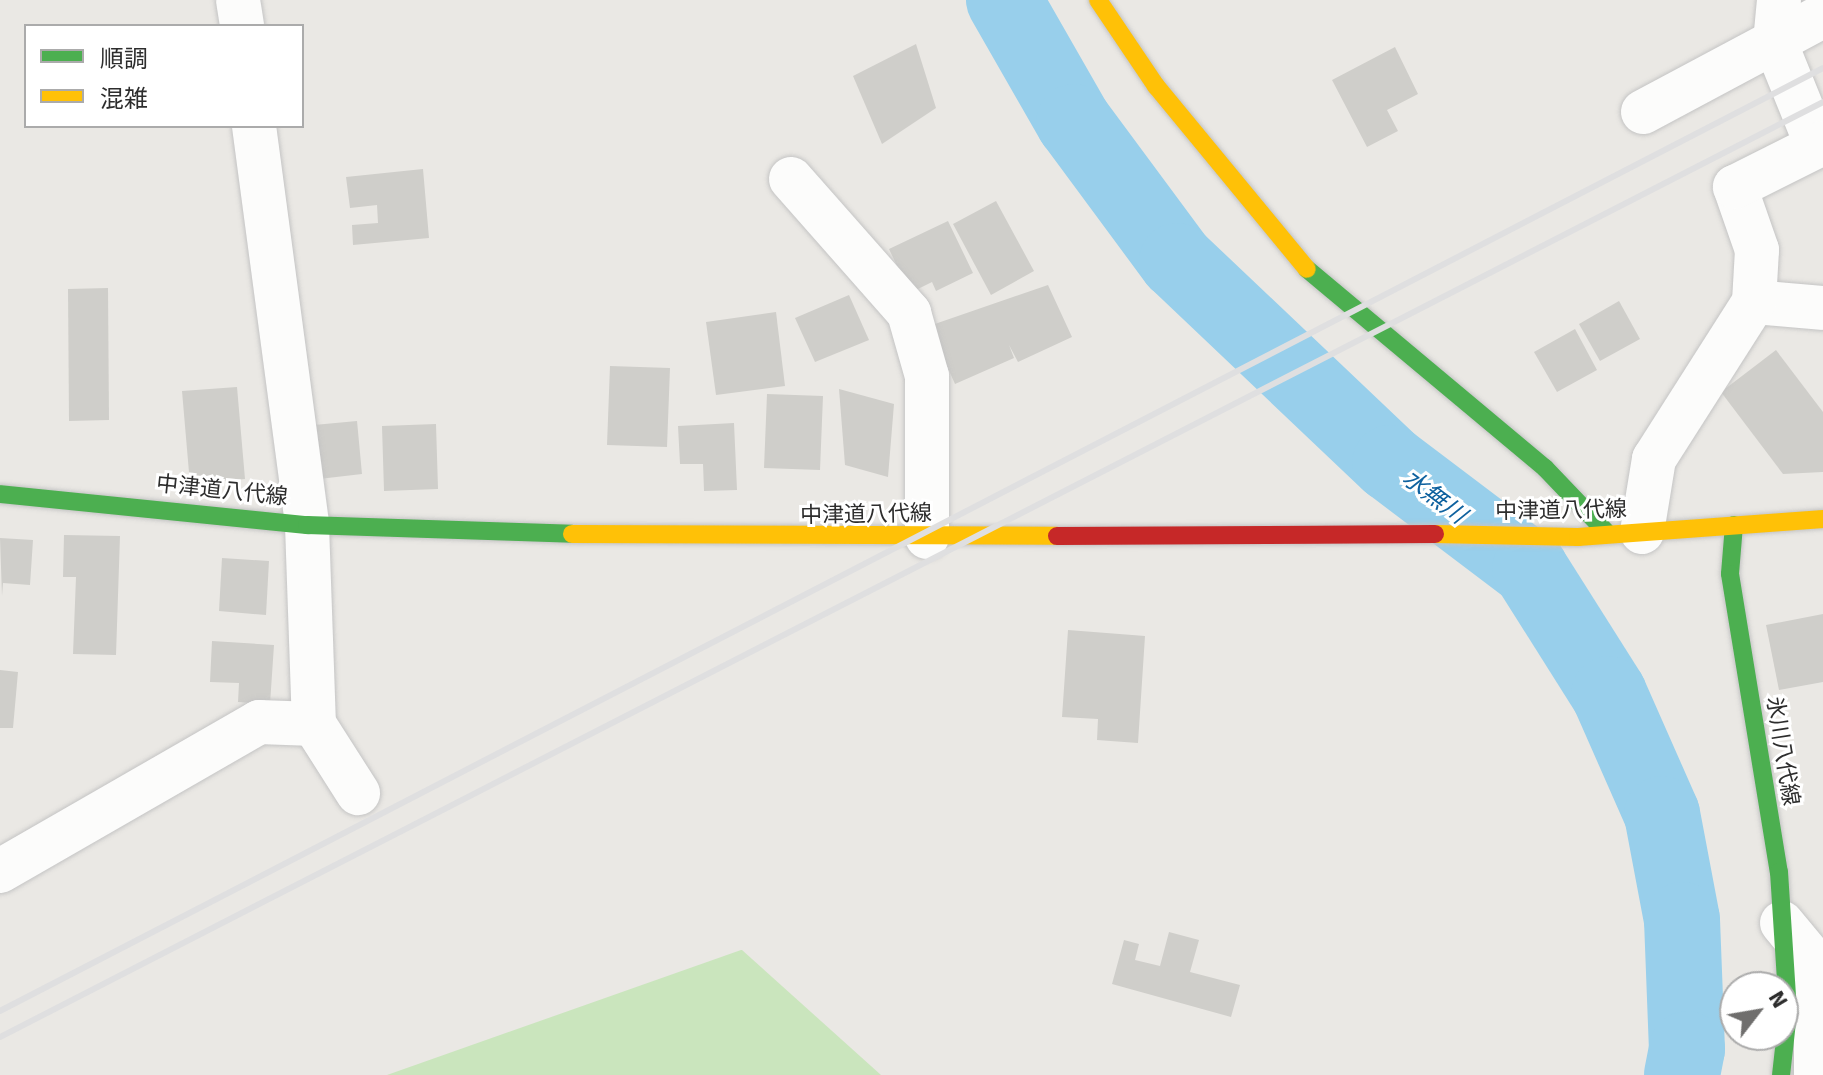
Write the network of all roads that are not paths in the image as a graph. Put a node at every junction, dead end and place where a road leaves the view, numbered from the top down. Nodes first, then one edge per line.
1 (238, 0) edge
2 (1098, 0) edge
3 (1823, 16) edge
4 (1777, 21) edge
5 (242, 24) edge
6 (1643, 112) dead end
7 (254, 128) edge
8 (1820, 145) edge
9 (791, 179) dead end
10 (1754, 302) junction
11 (1823, 308) edge
12 (0, 494) edge
13 (1823, 519) edge
14 (307, 525) junction
15 (1734, 525) junction
16 (1625, 533) junction
17 (927, 537) junction
18 (314, 724) junction
19 (358, 793) dead end
20 (0, 871) edge
21 (1782, 923) junction
22 (1781, 1075) edge
23 (1816, 1075) edge

1 - 5 street
2 - 16 main road
3 - 4 street
4 - 6 street
4 - 8 street
7 - 14 street
8 - 10 street
9 - 17 street
10 - 11 street
10 - 16 street
12 - 14 main road, 中津道八代線
13 - 15 main road
14 - 17 main road, 中津道八代線
14 - 18 street
15 - 16 main road, 中津道八代線
15 - 21 main road, 氷川八代線
16 - 17 main road, 中津道八代線
18 - 19 street
18 - 20 street
21 - 22 main road, 氷川八代線
21 - 23 street

